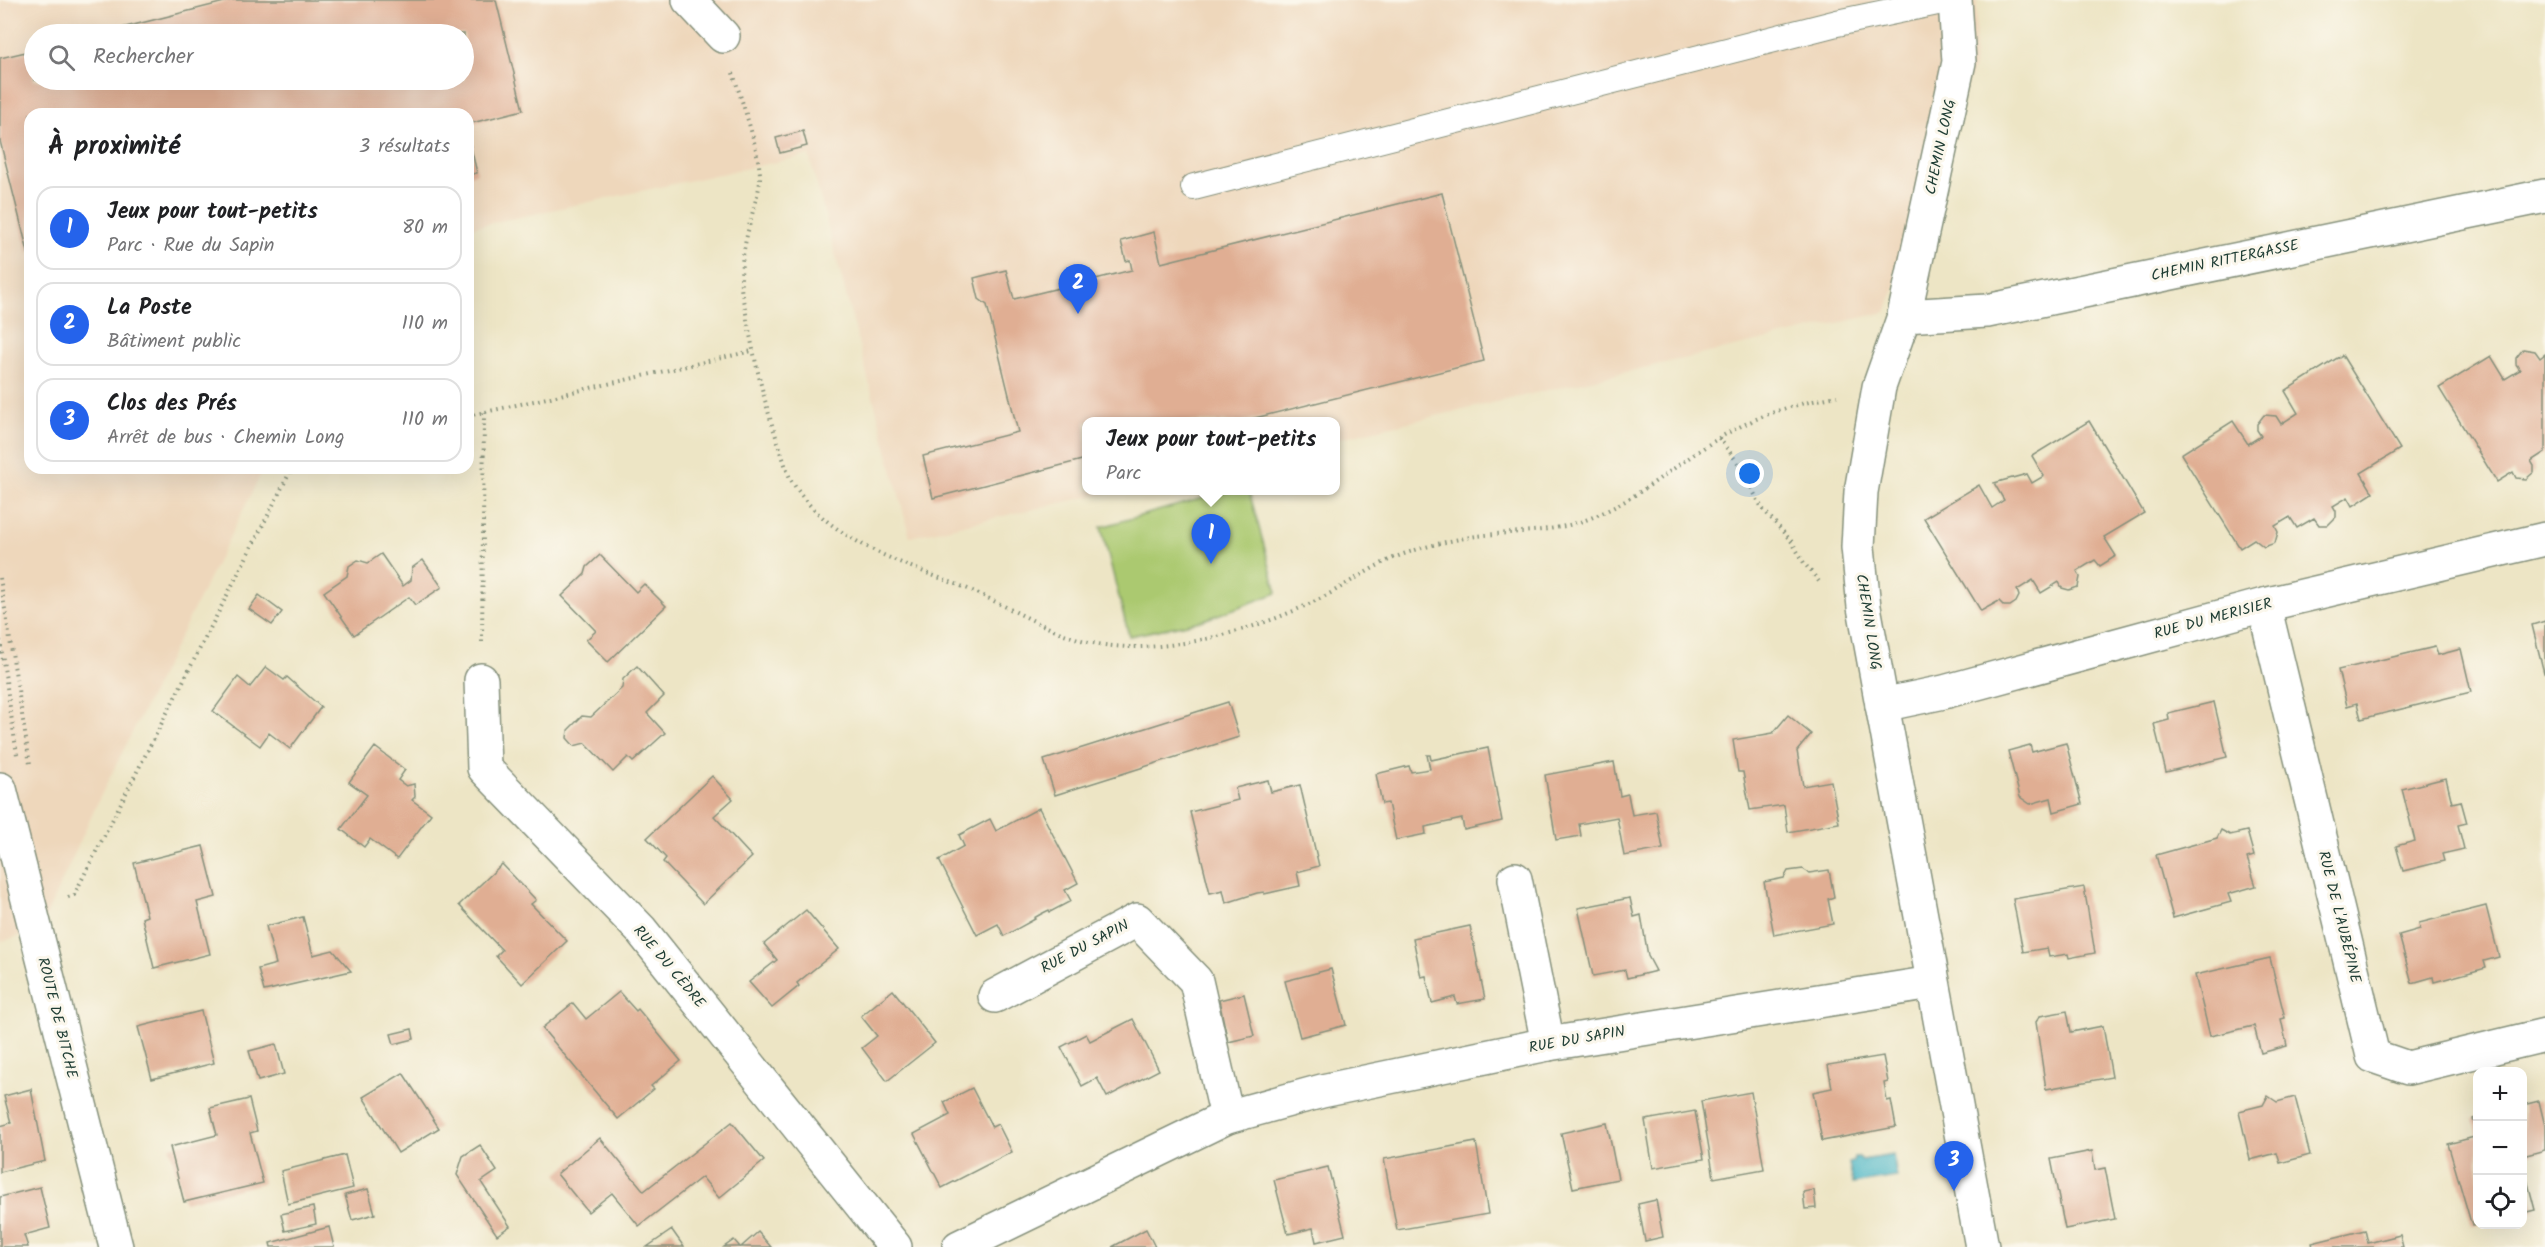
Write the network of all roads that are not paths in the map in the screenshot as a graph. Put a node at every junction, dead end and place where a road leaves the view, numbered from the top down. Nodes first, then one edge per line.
1 (689, 0) edge
2 (1947, 0) edge
3 (1955, 0) edge
4 (723, 36) road end
5 (1194, 187) dead end
6 (2545, 196) edge
7 (1904, 316) junction
8 (2545, 539) edge
9 (2264, 605) junction
10 (481, 680) road end
11 (1882, 705) junction
12 (0, 789) edge
13 (1515, 879) dead end
14 (1932, 984) junction
15 (995, 996) dead end
16 (2545, 1035) edge
17 (1548, 1044) junction
18 (1227, 1117) junction
19 (116, 1247) edge
20 (895, 1247) edge
21 (959, 1247) edge
22 (1982, 1247) edge

1 - 4 street
2 - 5 lane
3 - 7 street, CHEMIN LONG
6 - 7 street, CHEMIN RITTERGASSE
7 - 11 street, CHEMIN LONG
8 - 9 street, RUE DU MERISIER
9 - 11 street, RUE DU MERISIER
9 - 16 street, RUE DE L'AUBÉPINE
10 - 20 street, RUE DU CÈDRE
11 - 14 street, CHEMIN LONG
12 - 19 street, ROUTE DE BITCHE
13 - 17 street
14 - 17 street, RUE DU SAPIN
14 - 22 street, CHEMIN LONG
15 - 18 street, RUE DU SAPIN
17 - 18 street, RUE DU SAPIN
18 - 21 street, RUE DU SAPIN

